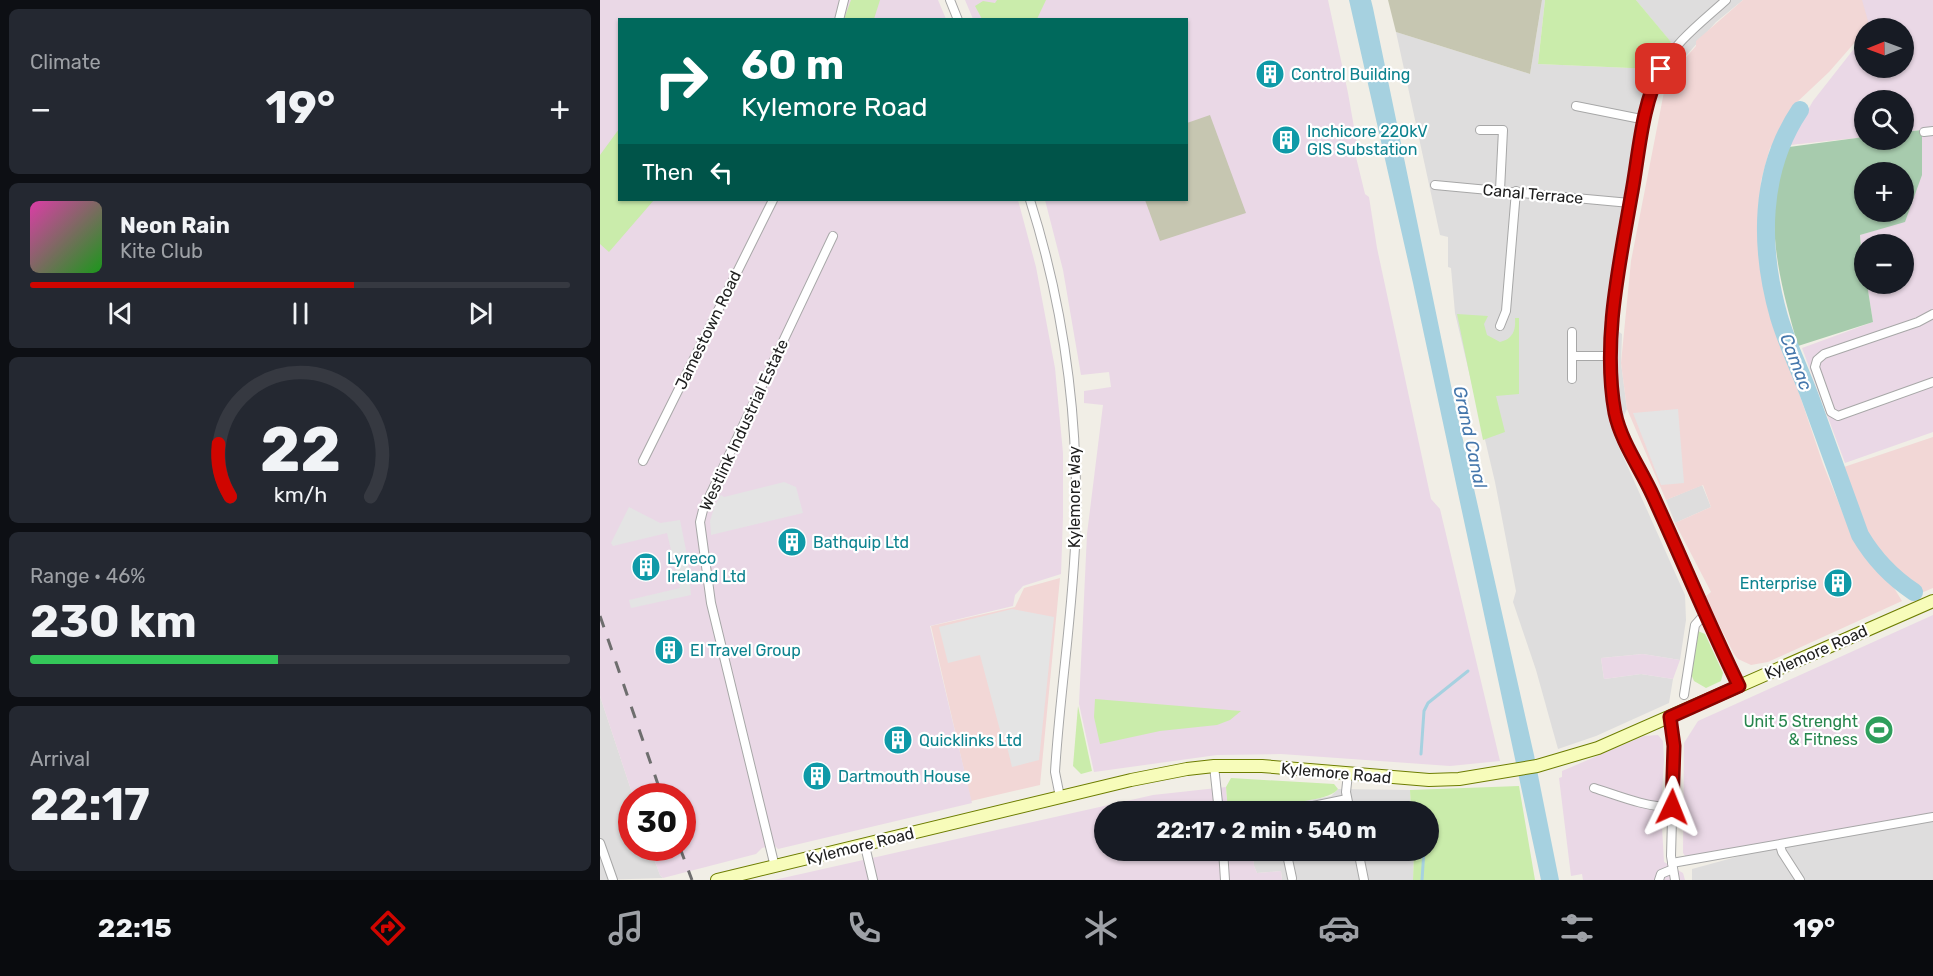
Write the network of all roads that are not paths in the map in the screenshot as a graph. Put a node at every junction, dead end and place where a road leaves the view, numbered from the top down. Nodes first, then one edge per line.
1 (844, 0) edge
2 (950, 0) edge
3 (1726, 0) edge
4 (840, 18) edge
5 (957, 18) edge
6 (1576, 106) dead end
7 (1646, 120) junction
8 (1480, 130) dead end
9 (1435, 185) dead end
10 (1500, 190) junction
11 (1516, 191) junction
12 (772, 201) edge
13 (1030, 201) edge
14 (1630, 203) junction
15 (833, 236) dead end
16 (1933, 314) edge
17 (1500, 326) dead end
18 (1572, 332) dead end
19 (1572, 356) junction
20 (1610, 356) junction
21 (1572, 379) dead end
22 (1933, 382) edge
23 (643, 461) dead end
24 (1933, 601) edge
25 (1704, 615) junction
26 (1739, 686) junction
27 (1684, 695) dead end
28 (1670, 717) junction
29 (1214, 766) junction
30 (1348, 774) junction
31 (1594, 788) dead end
32 (1060, 797) junction
33 (1347, 799) joint
34 (1218, 801) edge
35 (1337, 801) edge
36 (1672, 807) junction
37 (1933, 818) edge
38 (600, 843) edge
39 (1780, 844) junction
40 (865, 846) junction
41 (1223, 861) edge
42 (1288, 861) edge
43 (1360, 861) edge
44 (1672, 866) junction
45 (775, 867) junction
46 (1292, 878) dead end
47 (613, 880) edge
48 (717, 880) edge
49 (873, 880) edge
50 (1226, 880) edge
51 (1364, 880) edge
52 (1659, 880) edge
53 (1676, 880) edge
54 (1800, 880) edge

1 - 4 street
2 - 5 street
3 - 7 street
6 - 7 street
7 - 14 street
8 - 10 street
9 - 10 street, Canal Terrace
10 - 11 street, Canal Terrace
11 - 14 street, Canal Terrace
11 - 17 street
12 - 23 street, Jamestown Road
13 - 32 street, Kylemore Way
14 - 20 street
15 - 45 street, Westlink Industrial Estate
16 - 22 street
18 - 19 street
19 - 20 street
19 - 21 street
20 - 25 street
24 - 26 main road, Kylemore Road
25 - 26 street
25 - 27 street
26 - 28 main road, Kylemore Road
28 - 30 main road, Kylemore Road
28 - 36 street
29 - 30 main road, Kylemore Road
29 - 32 main road, Kylemore Road
29 - 34 street
30 - 33 street
31 - 36 street
32 - 40 main road, Kylemore Road
33 - 35 street
36 - 44 street
37 - 39 street
38 - 47 street
39 - 44 street
39 - 54 street
40 - 45 main road, Kylemore Road
40 - 49 street
41 - 50 street
42 - 46 street
43 - 51 street
44 - 52 street
44 - 53 street
45 - 48 main road, Kylemore Road

